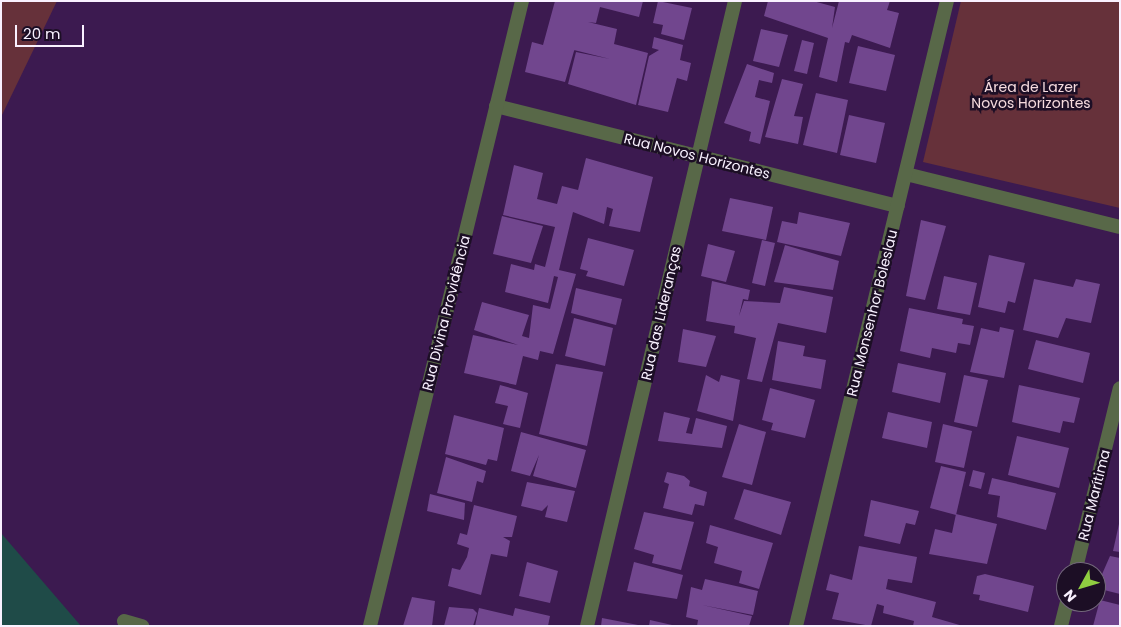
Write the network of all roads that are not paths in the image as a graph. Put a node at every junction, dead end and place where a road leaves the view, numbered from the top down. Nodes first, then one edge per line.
1 (522, 1) edge
2 (735, 1) edge
3 (947, 1) edge
4 (496, 106) junction
5 (698, 157) junction
6 (906, 174) junction
7 (898, 206) junction
8 (1120, 228) edge
9 (1120, 388) edge
10 (1076, 562) edge
11 (1064, 612) edge
12 (124, 621) dead end
13 (142, 626) edge
14 (370, 626) edge
15 (587, 626) edge
16 (796, 626) edge
17 (1061, 626) edge

1 - 4 street, Rua Divina Providência
2 - 5 street, Rua das Lideranças
3 - 6 street, Rua Monsenhor Boleslau
4 - 5 street, Rua Novos Horizontes
4 - 14 street, Rua Divina Providência
5 - 7 street, Rua Novos Horizontes
5 - 15 street, Rua das Lideranças
6 - 7 street, Rua Monsenhor Boleslau
6 - 8 street
7 - 16 street, Rua Monsenhor Boleslau
9 - 10 street, Rua Marítima
11 - 17 street
12 - 13 street

